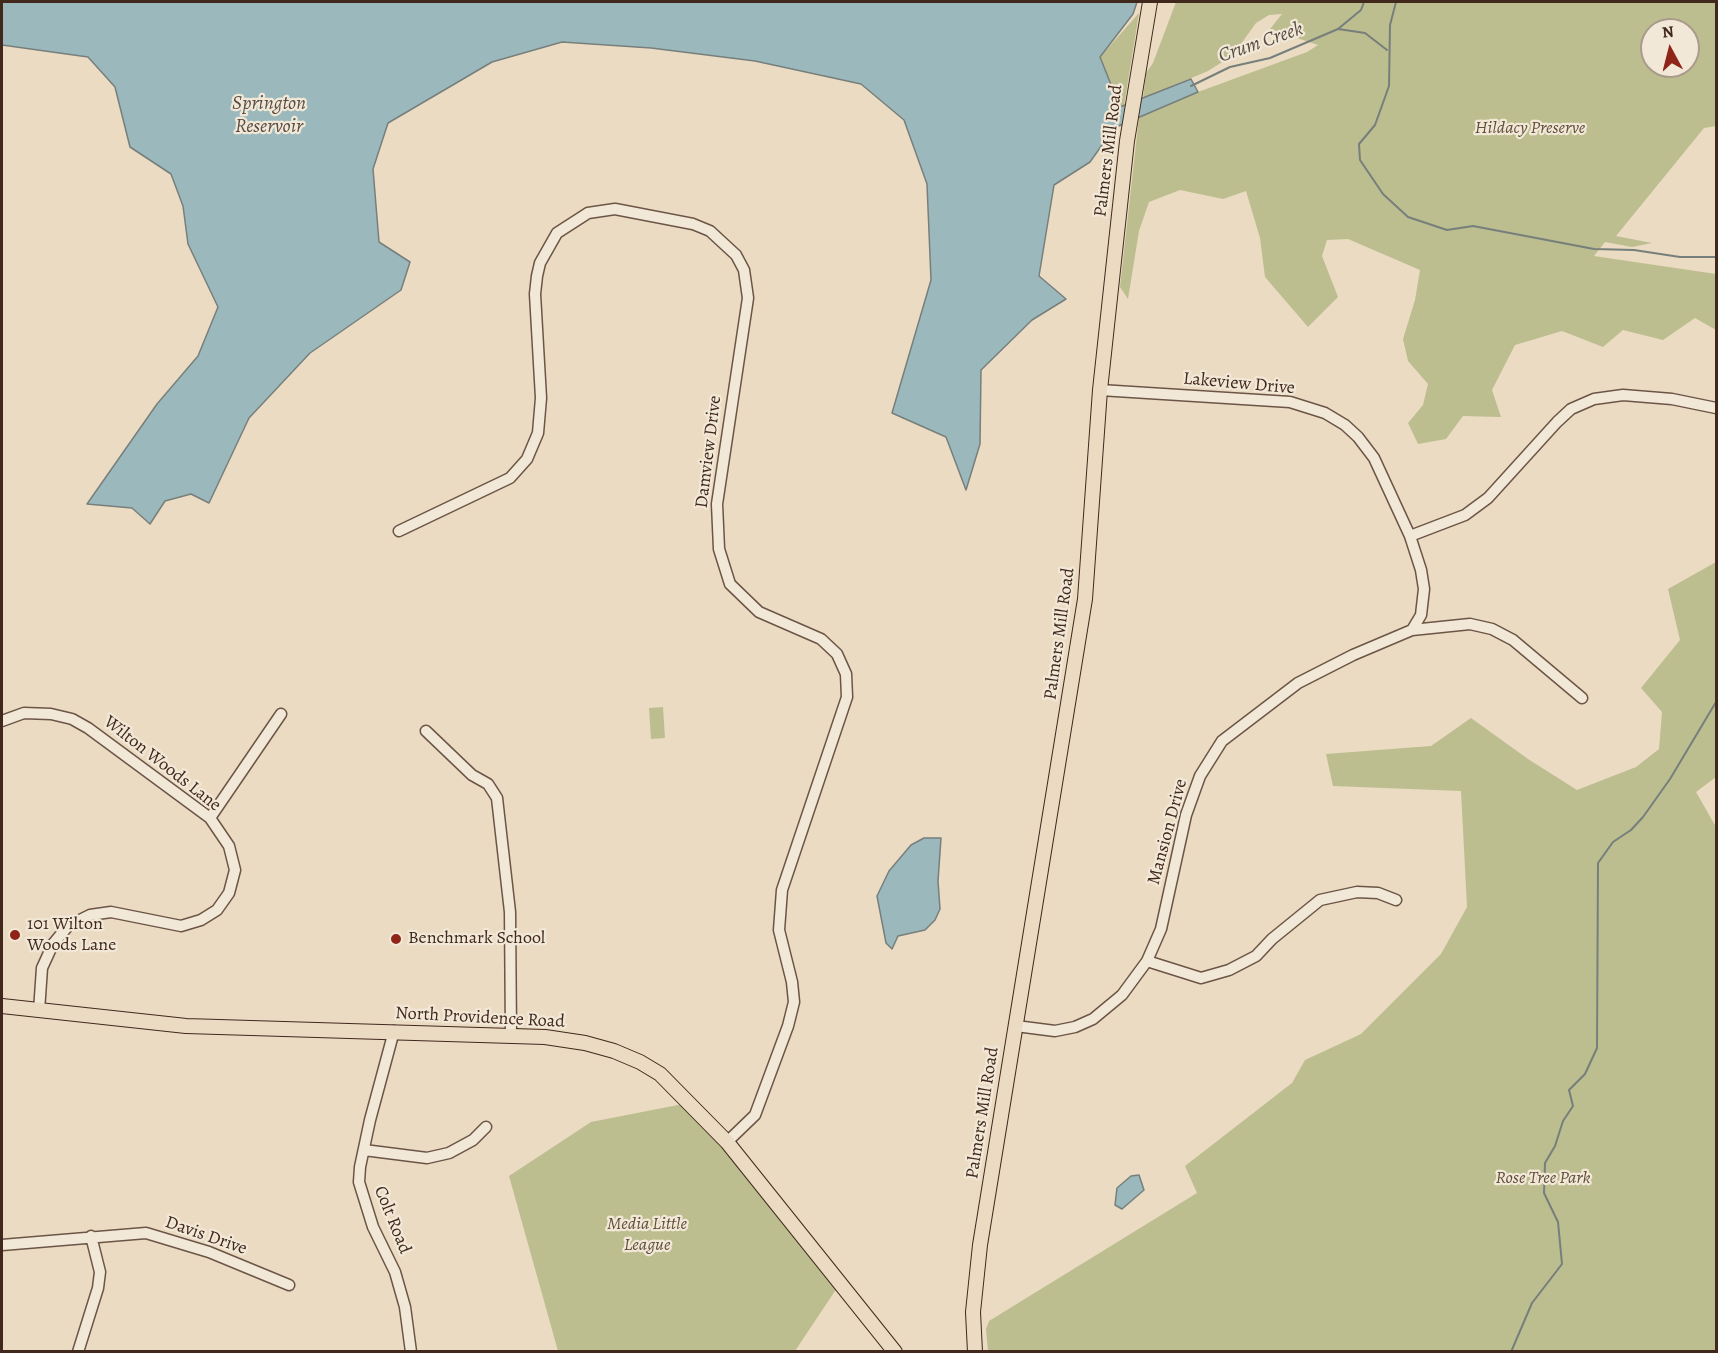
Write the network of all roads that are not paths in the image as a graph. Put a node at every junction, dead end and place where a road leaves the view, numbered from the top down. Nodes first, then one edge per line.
1 (1150, 2) edge
2 (1100, 390) junction
3 (1716, 408) edge
4 (399, 531) dead end
5 (1410, 536) junction
6 (1412, 630) junction
7 (1582, 698) dead end
8 (281, 714) dead end
9 (2, 721) edge
10 (426, 730) dead end
11 (210, 818) junction
12 (1396, 900) dead end
13 (1147, 961) junction
14 (2, 1006) edge
15 (39, 1011) junction
16 (1016, 1026) junction
17 (394, 1031) junction
18 (511, 1036) junction
19 (486, 1127) dead end
20 (727, 1142) junction
21 (364, 1150) junction
22 (91, 1236) junction
23 (2, 1245) edge
24 (290, 1285) dead end
25 (78, 1352) edge
26 (411, 1352) edge
27 (895, 1352) edge
28 (975, 1352) edge

1 - 2 main road, Palmers Mill Road
2 - 5 street, Lakeview Drive
2 - 16 main road, Palmers Mill Road
3 - 5 street
4 - 20 street, Damview Drive
5 - 6 street, Lakeview Drive
6 - 7 street
6 - 13 street, Mansion Drive
8 - 11 street
9 - 11 street, Wilton Woods Lane
10 - 18 street
11 - 15 street, Wilton Woods Lane
12 - 13 street
13 - 16 street, Mansion Drive
14 - 15 main road, North Providence Road
15 - 17 main road, North Providence Road
16 - 28 main road, Palmers Mill Road
17 - 18 main road, North Providence Road
17 - 21 street, Colt Road
18 - 20 main road, North Providence Road
19 - 21 street
20 - 27 main road, North Providence Road
21 - 26 street, Colt Road
22 - 23 street, Davis Drive
22 - 24 street, Davis Drive
22 - 25 street

